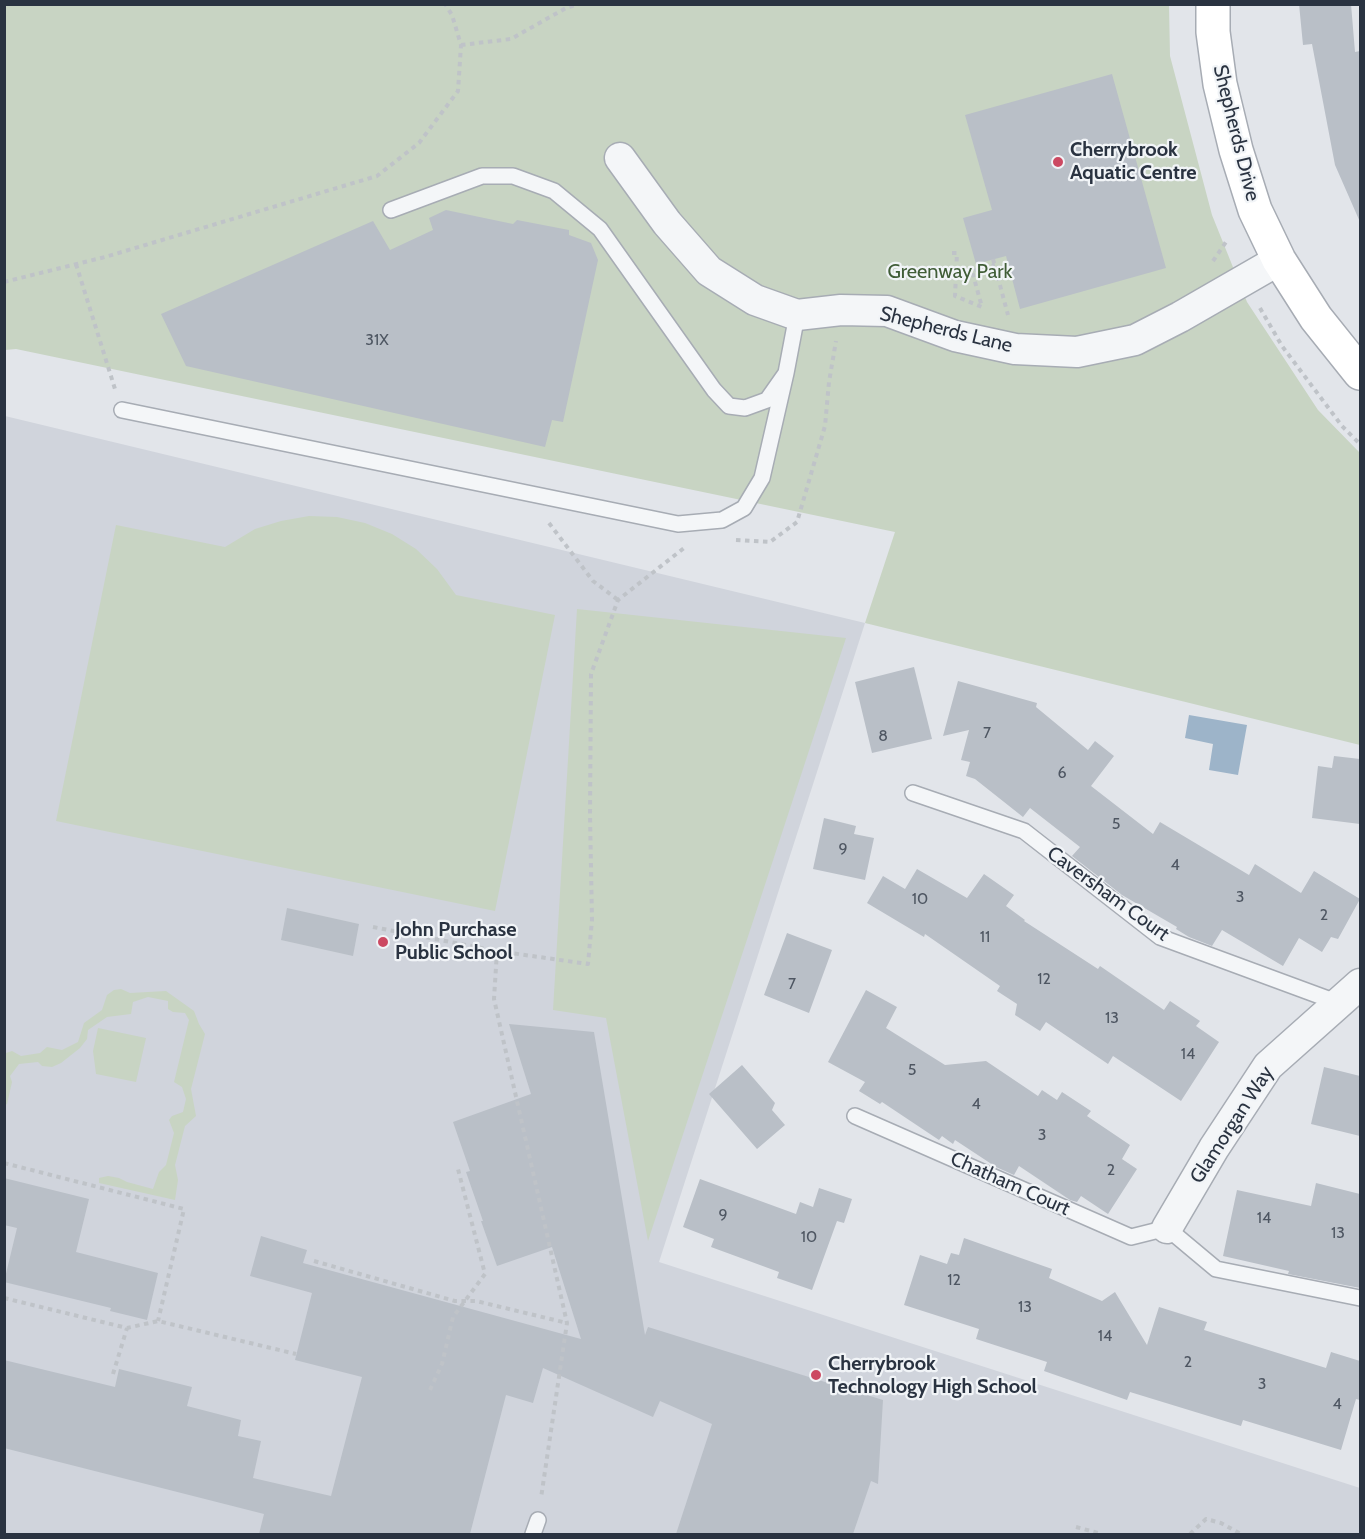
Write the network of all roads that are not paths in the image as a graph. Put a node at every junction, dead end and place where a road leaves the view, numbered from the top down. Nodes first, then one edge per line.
1 (1213, 4) edge
2 (620, 158) dead end
3 (391, 210) dead end
4 (1279, 260) junction
5 (797, 315) junction
6 (786, 373) junction
7 (1360, 373) edge
8 (122, 410) road end
9 (913, 793) dead end
10 (1350, 994) edge
11 (855, 1116) dead end
12 (1167, 1228) junction
13 (1360, 1298) edge

1 - 4 main road, Shepherds Drive
2 - 5 street, Shepherds Lane
3 - 6 lane
4 - 5 street, Shepherds Lane
4 - 7 main road, Shepherds Drive
5 - 6 lane
6 - 8 lane
9 - 10 lane, Caversham Court
10 - 12 street, Glamorgan Way
11 - 12 lane, Chatham Court
12 - 13 lane

